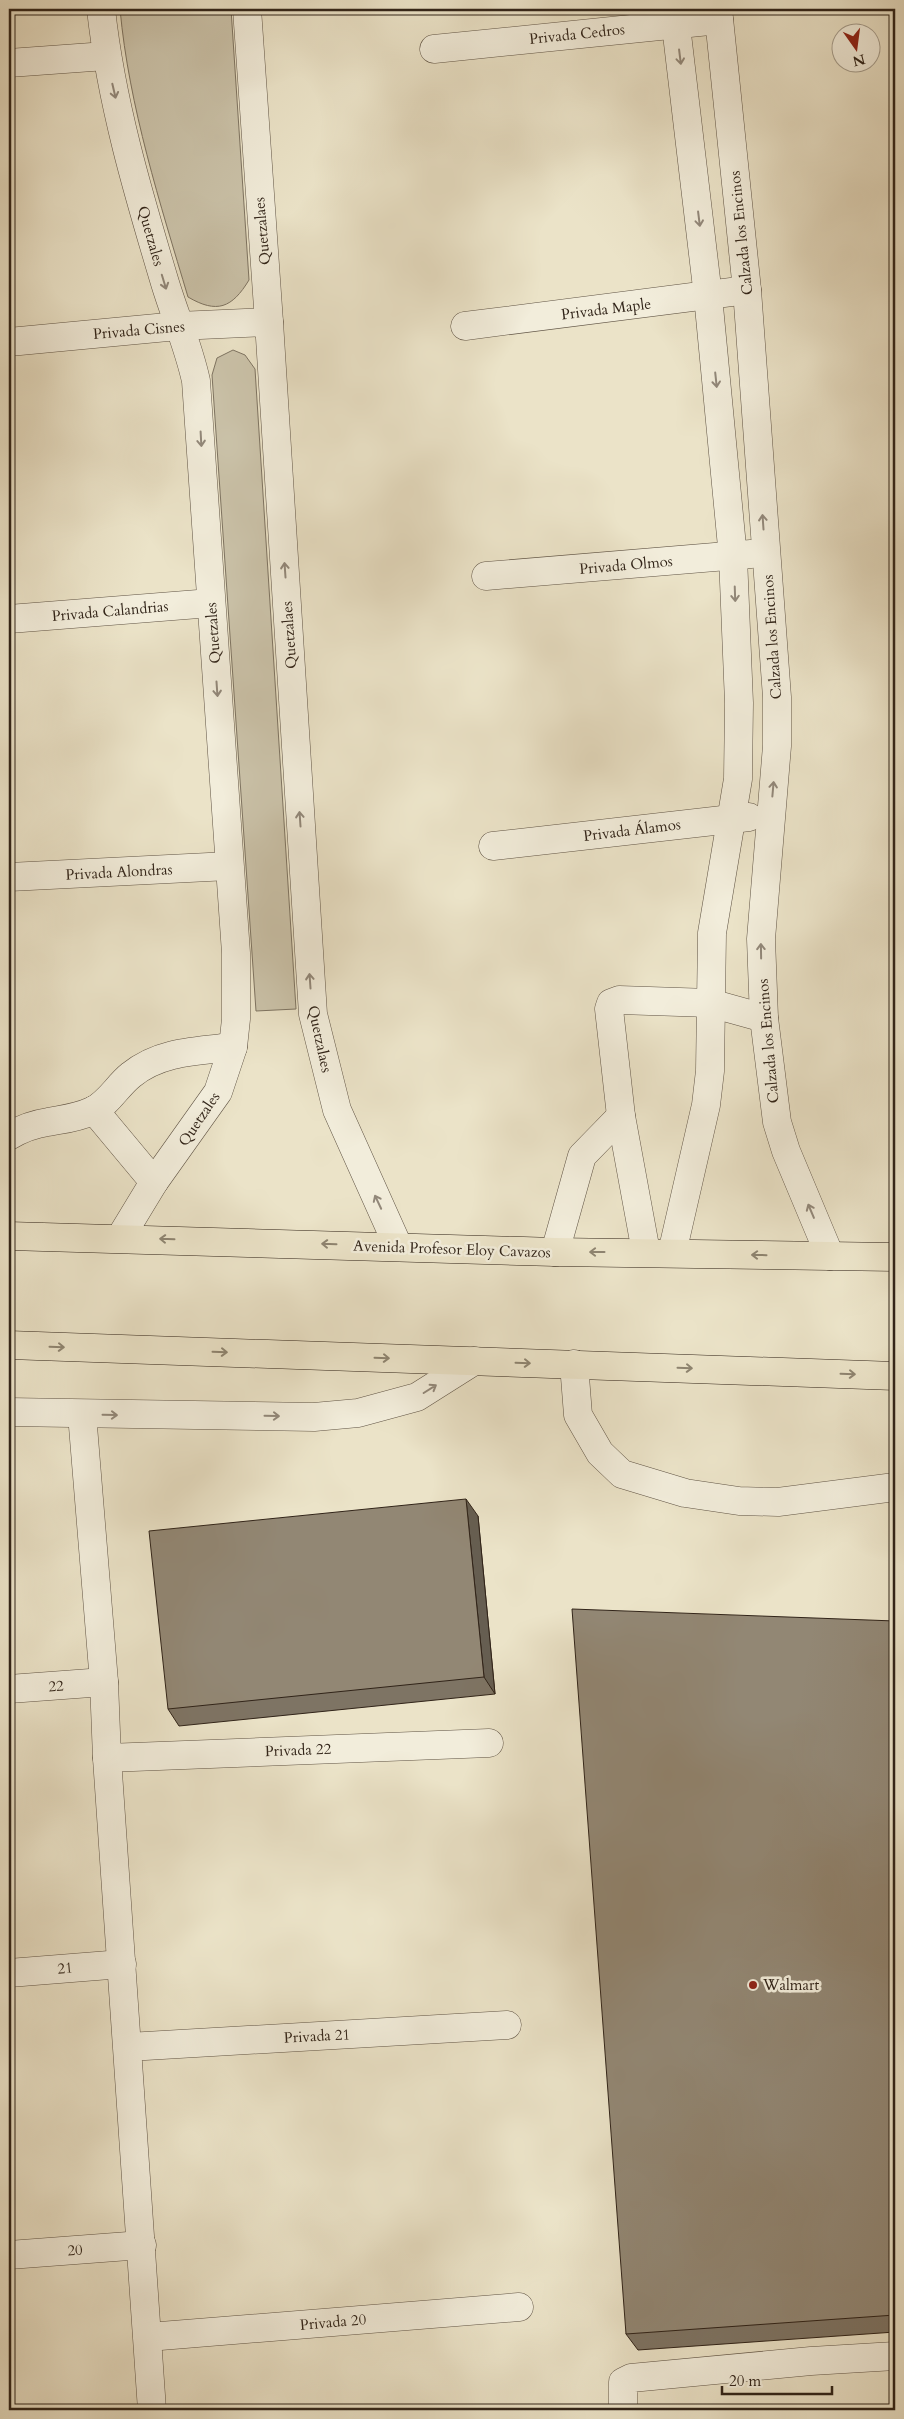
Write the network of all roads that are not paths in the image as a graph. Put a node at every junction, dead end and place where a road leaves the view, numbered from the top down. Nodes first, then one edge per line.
1 (101, 9) edge
2 (247, 9) edge
3 (719, 14) edge
4 (675, 16) edge
5 (434, 49) dead end
6 (106, 56) junction
7 (9, 62) edge
8 (747, 290) junction
9 (708, 296) junction
10 (269, 322) junction
11 (178, 326) junction
12 (465, 326) dead end
13 (9, 342) edge
14 (765, 552) junction
15 (733, 557) junction
16 (486, 576) dead end
17 (211, 603) junction
18 (9, 619) edge
19 (770, 817) junction
20 (732, 818) junction
21 (493, 846) dead end
22 (229, 866) junction
23 (9, 877) edge
24 (710, 1003) junction
25 (764, 1018) junction
26 (233, 1047) junction
27 (94, 1110) junction
28 (621, 1116) junction
29 (9, 1136) edge
30 (154, 1182) junction
31 (9, 1236) edge
32 (120, 1238) junction
33 (398, 1246) junction
34 (555, 1252) junction
35 (659, 1253) junction
36 (830, 1256) junction
37 (895, 1257) edge
38 (9, 1345) edge
39 (474, 1361) junction
40 (574, 1364) junction
41 (895, 1376) edge
42 (9, 1412) edge
43 (82, 1414) junction
44 (895, 1487) edge
45 (104, 1682) junction
46 (9, 1689) edge
47 (489, 1743) dead end
48 (107, 1758) junction
49 (122, 1964) junction
50 (9, 1973) edge
51 (507, 2025) dead end
52 (128, 2047) junction
53 (142, 2245) junction
54 (9, 2255) edge
55 (518, 2307) dead end
56 (148, 2337) junction
57 (895, 2356) edge
58 (152, 2410) edge
59 (623, 2410) edge

1 - 6 street, Quetzales
2 - 10 street, Quetzalaes
3 - 4 street, Privada Cedros
3 - 8 street, Calzada los Encinos
4 - 5 street, Privada Cedros
4 -> 9 street
6 - 7 street
6 -> 11 street, Quetzales
8 - 9 street, Privada Maple
14 -> 8 street, Calzada los Encinos
9 - 12 street, Privada Maple
9 -> 15 street
10 - 11 street, Privada Cisnes
33 -> 10 street, Quetzalaes
11 - 13 street, Privada Cisnes
11 -> 17 street, Quetzales
14 - 15 street, Privada Olmos
19 -> 14 street, Calzada los Encinos
15 - 16 street, Privada Olmos
15 -> 20 street
17 - 18 street, Privada Calandrias
17 -> 22 street, Quetzales
19 - 20 street, Privada Álamos
25 -> 19 street, Calzada los Encinos
20 - 21 street, Privada Álamos
20 - 24 street
22 - 23 street, Privada Alondras
22 - 26 street, Quetzales
24 - 25 street
24 - 28 street
24 - 35 street
36 -> 25 street, Calzada los Encinos
26 - 27 street
26 - 30 street, Quetzales
27 - 29 street
27 - 30 street
28 - 34 street
28 - 35 street
30 - 32 street, Quetzales
31 - 32 main road, Avenida Profesor Eloy Cavazos
33 -> 32 main road, Avenida Profesor Eloy Cavazos
33 - 34 main road, Avenida Profesor Eloy Cavazos
35 -> 34 main road, Avenida Profesor Eloy Cavazos
36 -> 35 main road, Avenida Profesor Eloy Cavazos
36 - 37 main road, Avenida Profesor Eloy Cavazos
38 -> 39 main road
39 -> 40 main road
43 -> 39 street
40 -> 41 main road
40 - 44 street
42 - 43 street
43 - 45 street
45 - 46 street, 22
45 - 48 street
47 - 48 street, Privada 22
48 - 49 street
49 - 50 street, 21
49 - 52 street
51 - 52 street, Privada 21
52 - 53 street
53 - 54 street, 20
53 - 56 street
55 - 56 street, Privada 20
56 - 58 street
57 - 59 street

